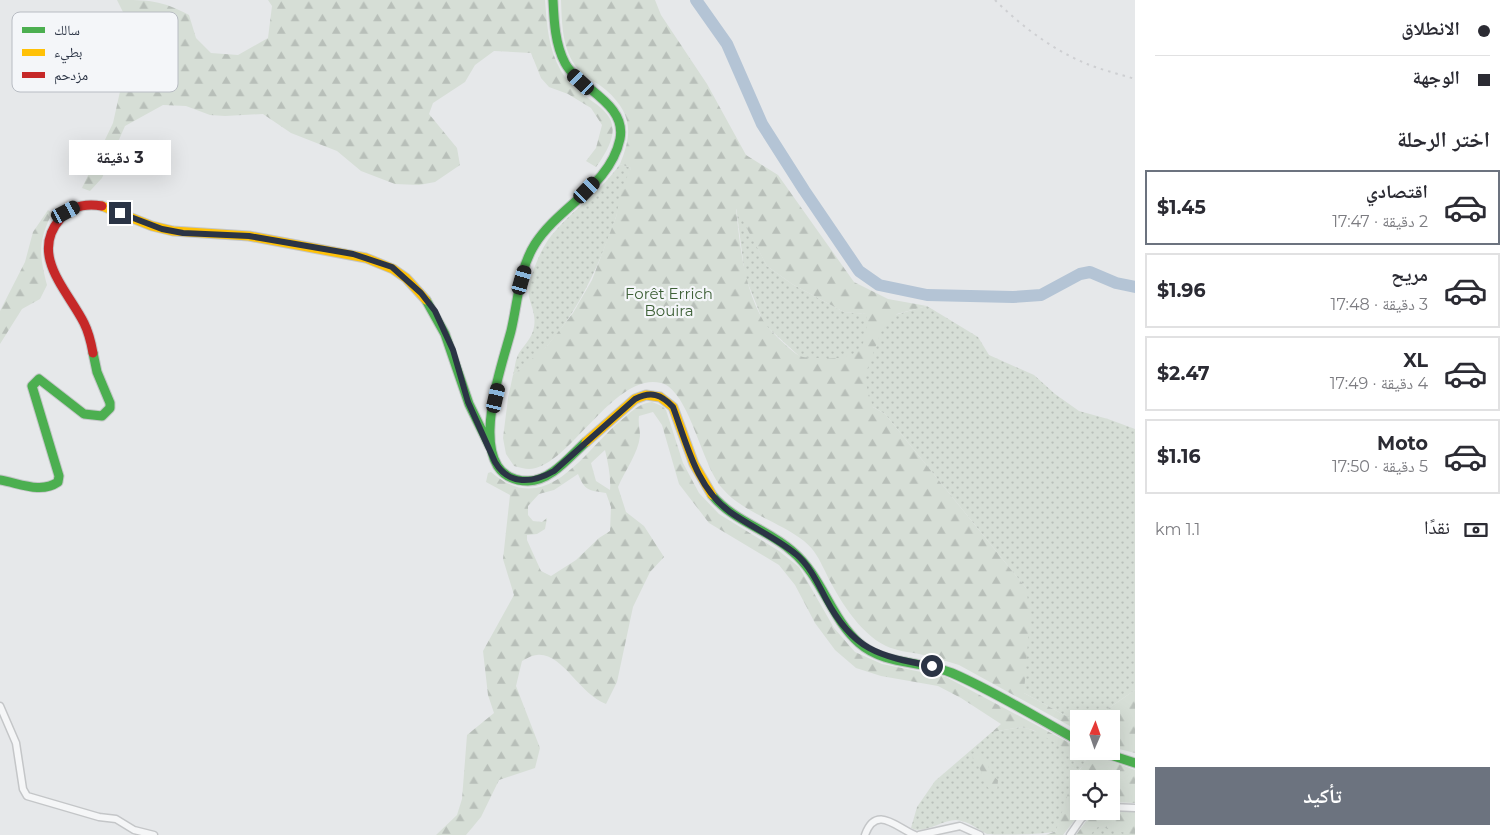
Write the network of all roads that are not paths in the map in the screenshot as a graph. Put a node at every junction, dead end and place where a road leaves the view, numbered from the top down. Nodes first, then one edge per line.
1 (553, 0) edge
2 (490, 448) junction
3 (0, 480) edge
4 (0, 706) edge
5 (1070, 736) edge
6 (1120, 758) edge
7 (1135, 763) edge
8 (1120, 807) edge
9 (1135, 808) edge
10 (1079, 820) edge
11 (154, 835) edge
12 (865, 835) edge
13 (915, 835) edge
14 (919, 835) edge
15 (980, 835) edge
16 (1070, 835) edge

1 - 2 main road
2 - 3 main road
2 - 5 main road
4 - 11 street
6 - 7 main road
8 - 9 street
10 - 16 street
12 - 13 street
14 - 15 street

